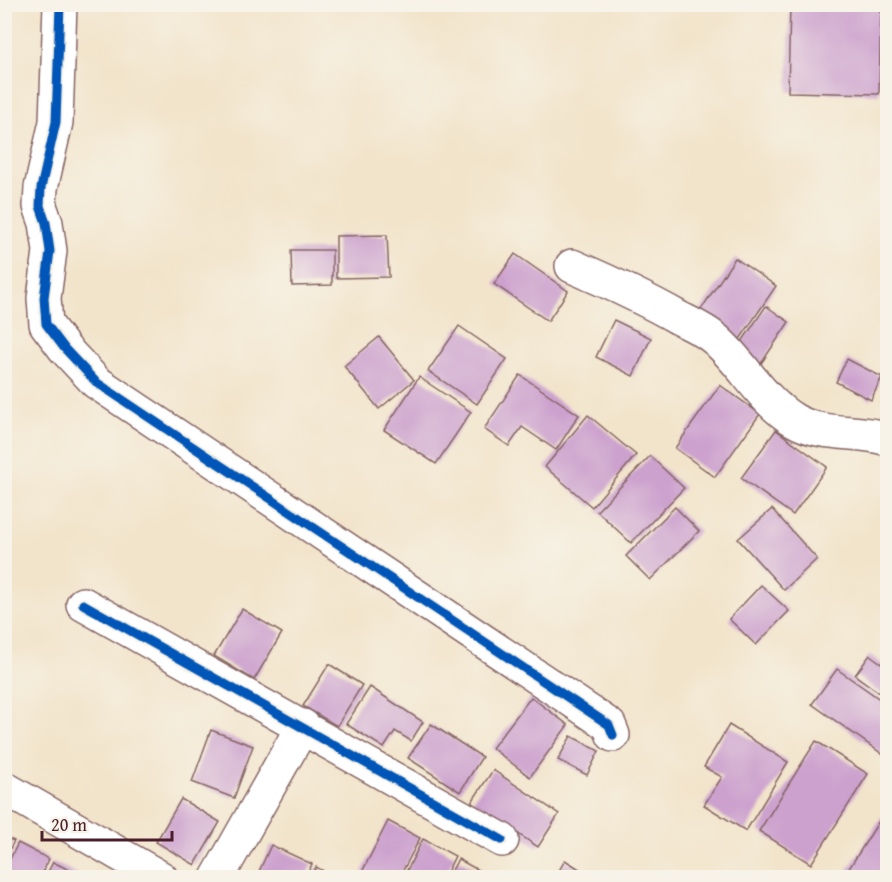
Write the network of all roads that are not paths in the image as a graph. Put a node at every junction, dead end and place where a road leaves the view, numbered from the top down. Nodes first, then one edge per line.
1 (60, 4) edge
2 (572, 266) dead end
3 (888, 439) edge
4 (83, 604) dead end
5 (303, 726) junction
6 (613, 735) dead end
7 (4, 788) edge
8 (502, 840) dead end
9 (161, 878) edge
10 (217, 878) edge

1 - 6 street
2 - 3 street
4 - 5 street
5 - 8 street
5 - 10 street
7 - 9 street

